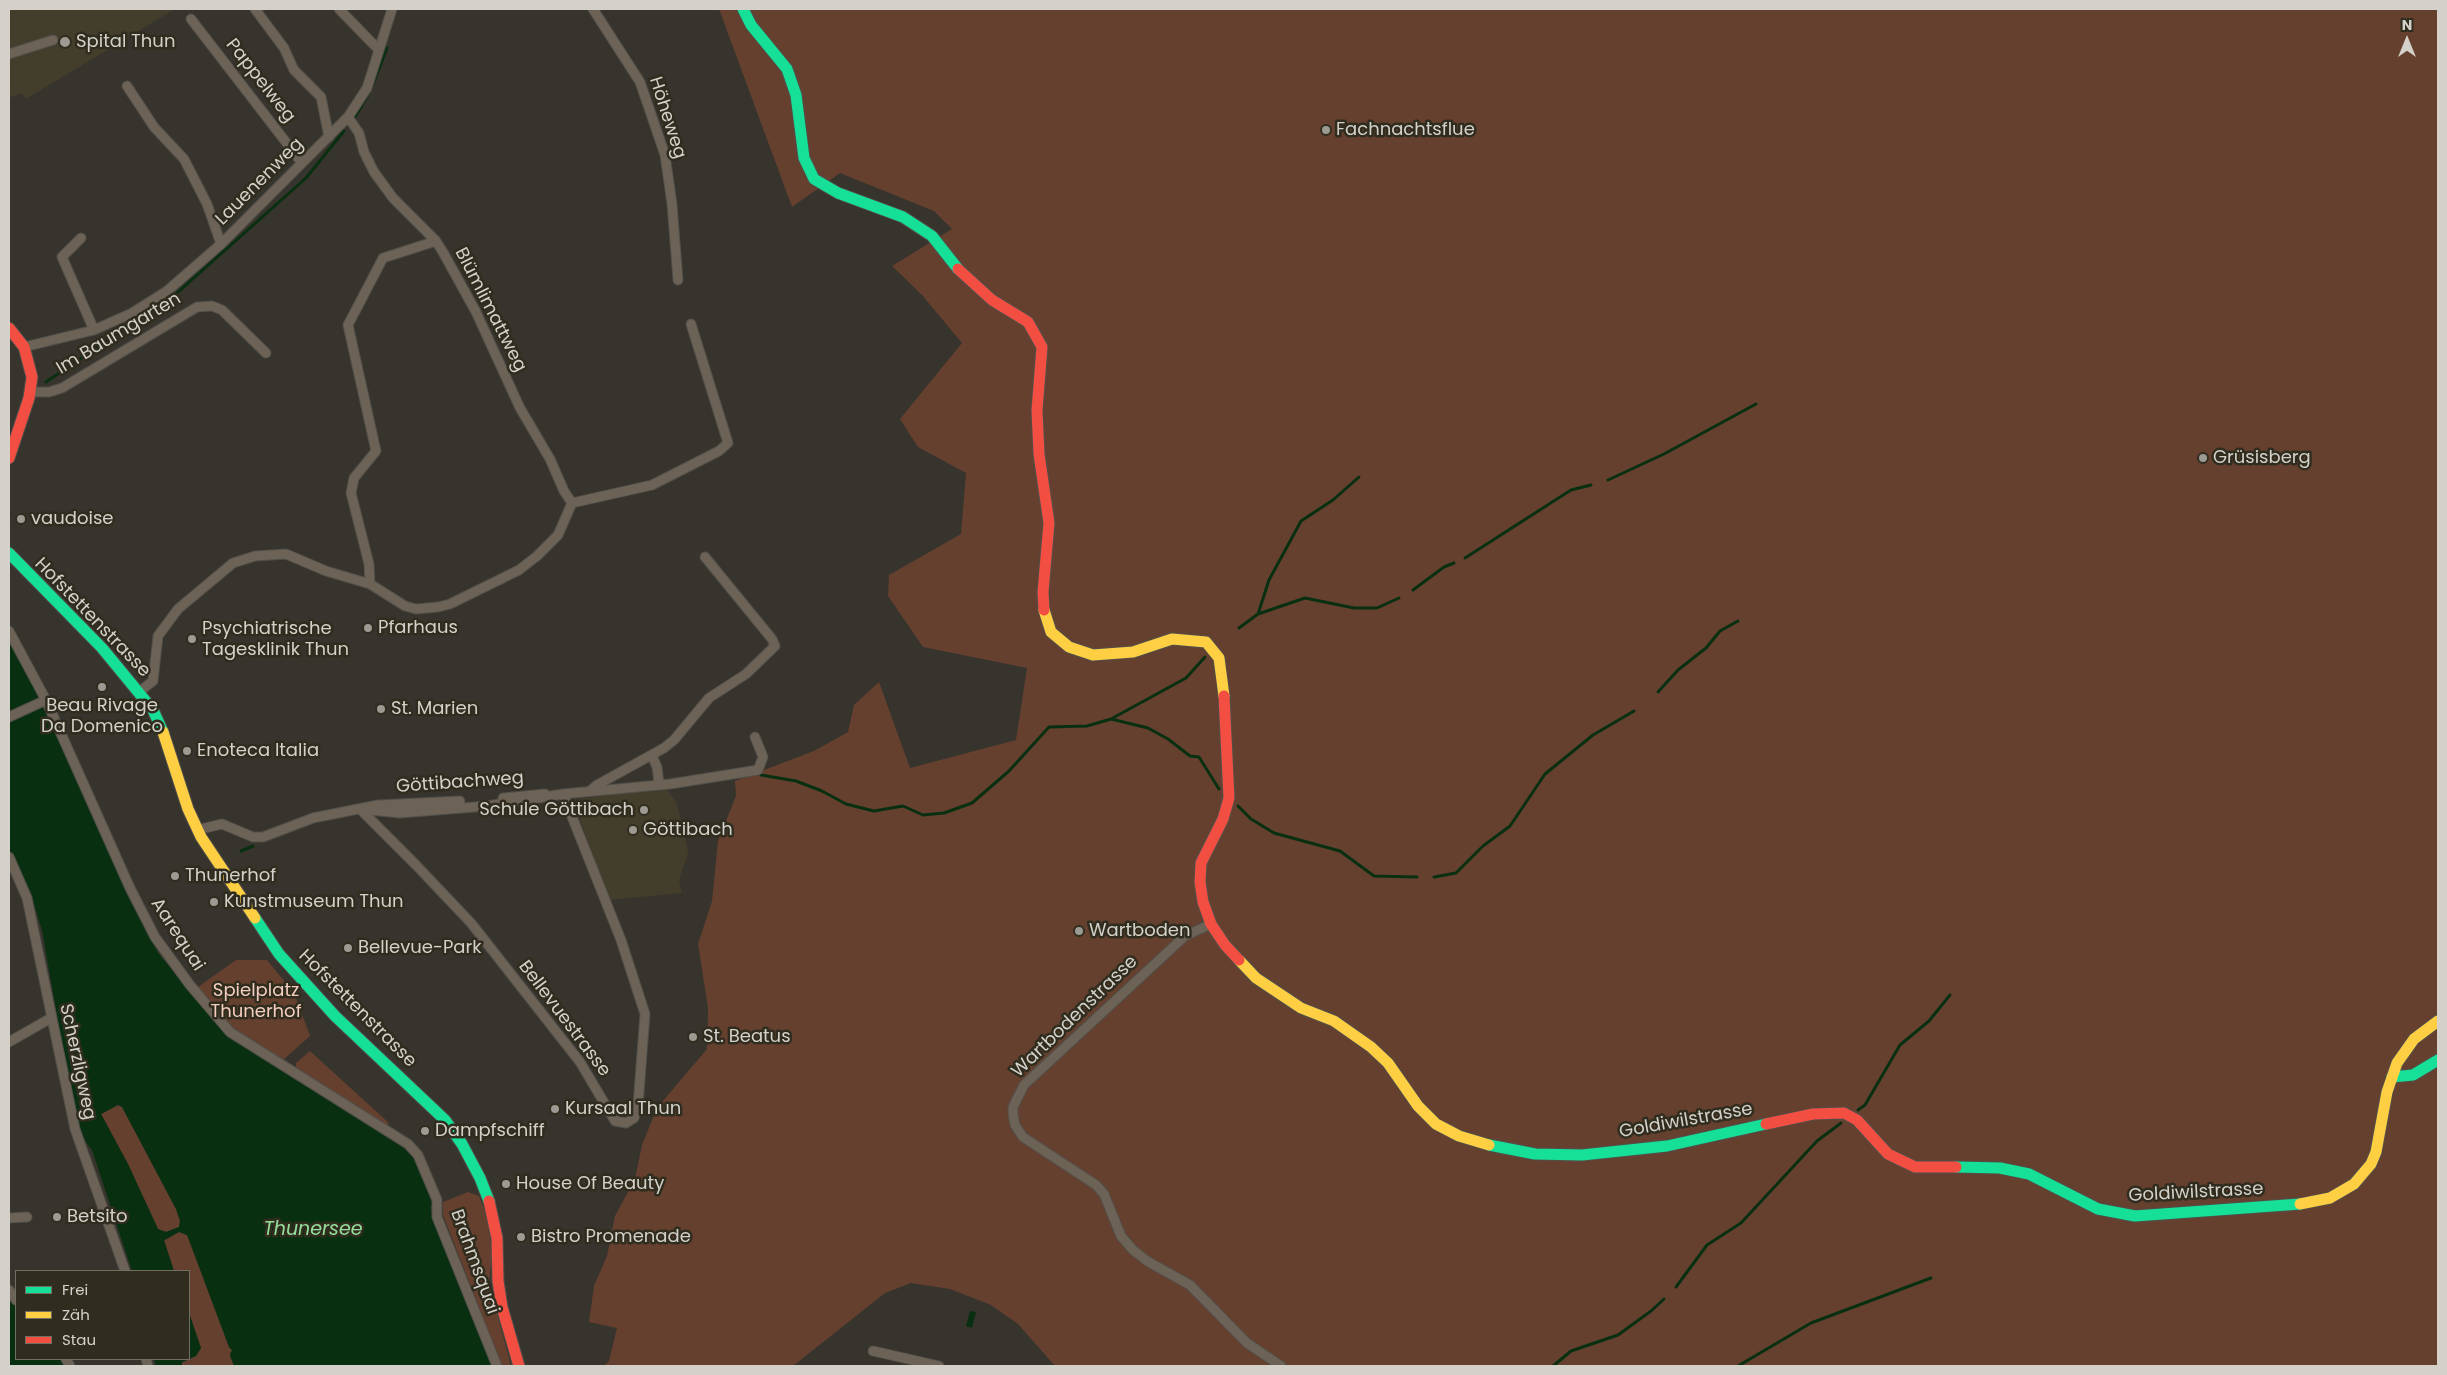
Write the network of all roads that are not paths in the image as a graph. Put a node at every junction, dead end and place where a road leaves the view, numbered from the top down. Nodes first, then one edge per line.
1 (256, 9) edge
2 (339, 9) edge
3 (392, 9) edge
4 (593, 9) edge
5 (743, 9) edge
6 (192, 19) dead end
7 (53, 40) dead end
8 (379, 50) junction
9 (9, 54) edge
10 (127, 86) dead end
11 (348, 117) junction
12 (329, 137) junction
13 (302, 163) junction
14 (80, 238) dead end
15 (436, 241) junction
16 (221, 244) junction
17 (678, 280) dead end
18 (691, 324) dead end
19 (9, 328) edge
20 (94, 330) junction
21 (24, 347) junction
22 (266, 353) dead end
23 (30, 392) junction
24 (9, 458) edge
25 (572, 503) junction
26 (9, 553) edge
27 (705, 557) dead end
28 (370, 584) junction
29 (9, 631) edge
30 (139, 692) junction
31 (43, 701) junction
32 (9, 718) edge
33 (755, 737) dead end
34 (652, 756) junction
35 (659, 783) junction
36 (590, 791) junction
37 (563, 794) junction
38 (360, 809) junction
39 (198, 830) junction
40 (9, 857) edge
41 (1211, 924) junction
42 (51, 1018) junction
43 (2438, 1020) edge
44 (9, 1042) edge
45 (2438, 1060) edge
46 (2392, 1077) junction
47 (424, 1168) joint
48 (27, 1217) dead end
49 (9, 1218) edge
50 (125, 1270) edge
51 (873, 1351) dead end
52 (497, 1366) edge
53 (519, 1366) edge
54 (939, 1366) edge
55 (1281, 1366) edge

1 - 12 street
2 - 8 street
3 - 8 street, Lauenenweg
4 - 17 street, Höheweg
5 - 41 street, Goldiwilstrasse
6 - 13 street, Pappelweg
7 - 9 street
8 - 11 street, Lauenenweg
10 - 16 street
11 - 12 street, Lauenenweg
11 - 15 street, Blümlimattweg
12 - 13 street, Lauenenweg
13 - 16 street, Lauenenweg
14 - 20 street
15 - 25 street, Blümlimattweg
15 - 28 street
16 - 20 street, Lauenenweg
18 - 25 street
19 - 21 street
20 - 21 street, Lauenenweg
21 - 23 street
22 - 23 street, Im Baumgarten
23 - 24 street
25 - 28 street
26 - 30 street, Hofstettenstrasse
27 - 34 street, Göttibachweg
28 - 30 street
29 - 31 street, Aarequai
30 - 39 street, Hofstettenstrasse
31 - 32 street
31 - 47 street, Aarequai
33 - 35 street, Göttibachweg
34 - 35 street
34 - 36 street, Göttibachweg
35 - 36 street, Göttibachweg
36 - 37 street, Göttibachweg
37 - 38 street, Göttibachweg
37 - 38 street, Bellevuestrasse
38 - 39 street, Göttibachweg
39 - 53 street, Hofstettenstrasse
40 - 42 street, Scherzligweg
41 - 46 street, Goldiwilstrasse
41 - 55 street, Wartbodenstrasse
42 - 44 street
42 - 50 street, Scherzligweg
43 - 46 street, Goldiwilstrasse
45 - 46 street
47 - 52 street, Brahmsquai
48 - 49 street
51 - 54 street

